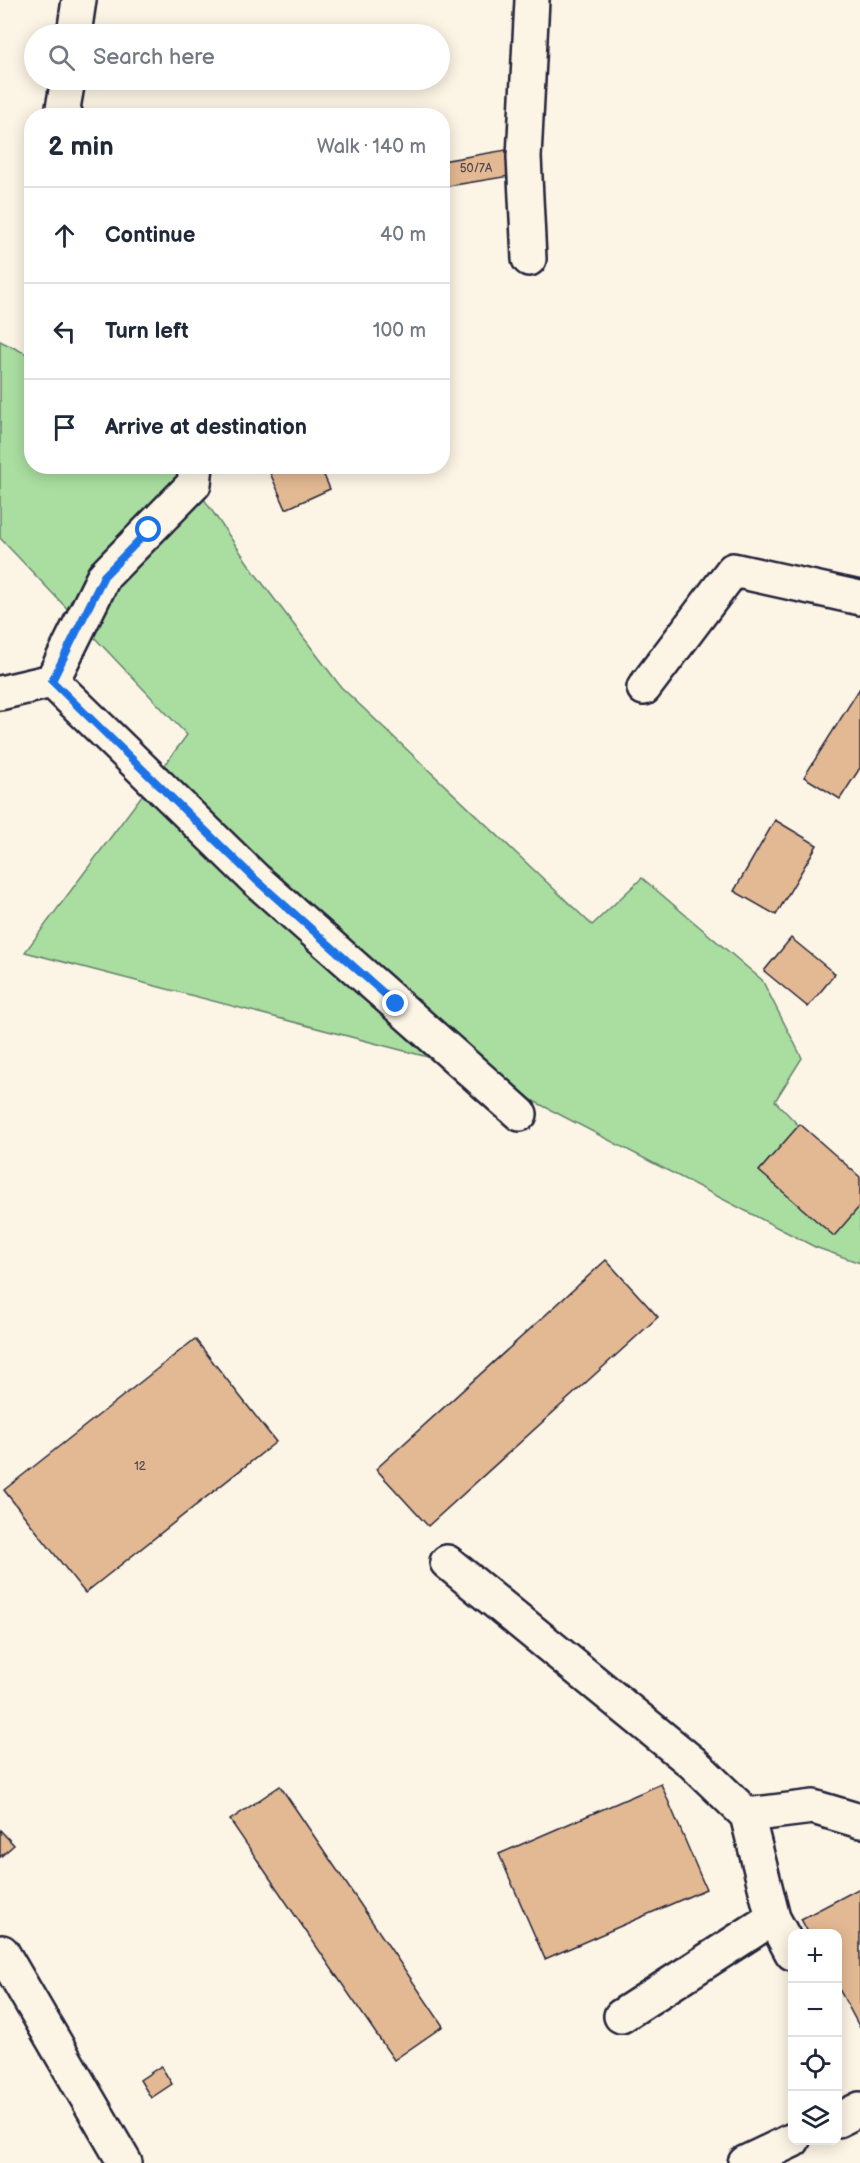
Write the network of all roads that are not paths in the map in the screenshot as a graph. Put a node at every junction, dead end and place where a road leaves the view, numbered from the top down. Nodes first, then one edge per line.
1 (79, 0) edge
2 (532, 0) edge
3 (75, 24) edge
4 (66, 90) edge
5 (63, 108) edge
6 (529, 259) dead end
7 (195, 474) edge
8 (860, 598) edge
9 (52, 681) junction
10 (644, 688) dead end
11 (0, 693) edge
12 (520, 1114) dead end
13 (447, 1562) dead end
14 (747, 1815) junction
15 (860, 1821) edge
16 (773, 1918) junction
17 (788, 1946) edge
18 (2, 1952) dead end
19 (621, 2016) dead end
20 (860, 2109) edge
21 (842, 2118) edge
22 (788, 2142) edge
23 (125, 2163) edge
24 (746, 2163) edge

1 - 3 street
2 - 6 street
4 - 5 street
7 - 9 street
8 - 10 street
9 - 11 street
9 - 12 street
13 - 14 street
14 - 15 street
14 - 16 street
16 - 17 street
16 - 19 street
18 - 23 street
20 - 21 street
22 - 24 street

